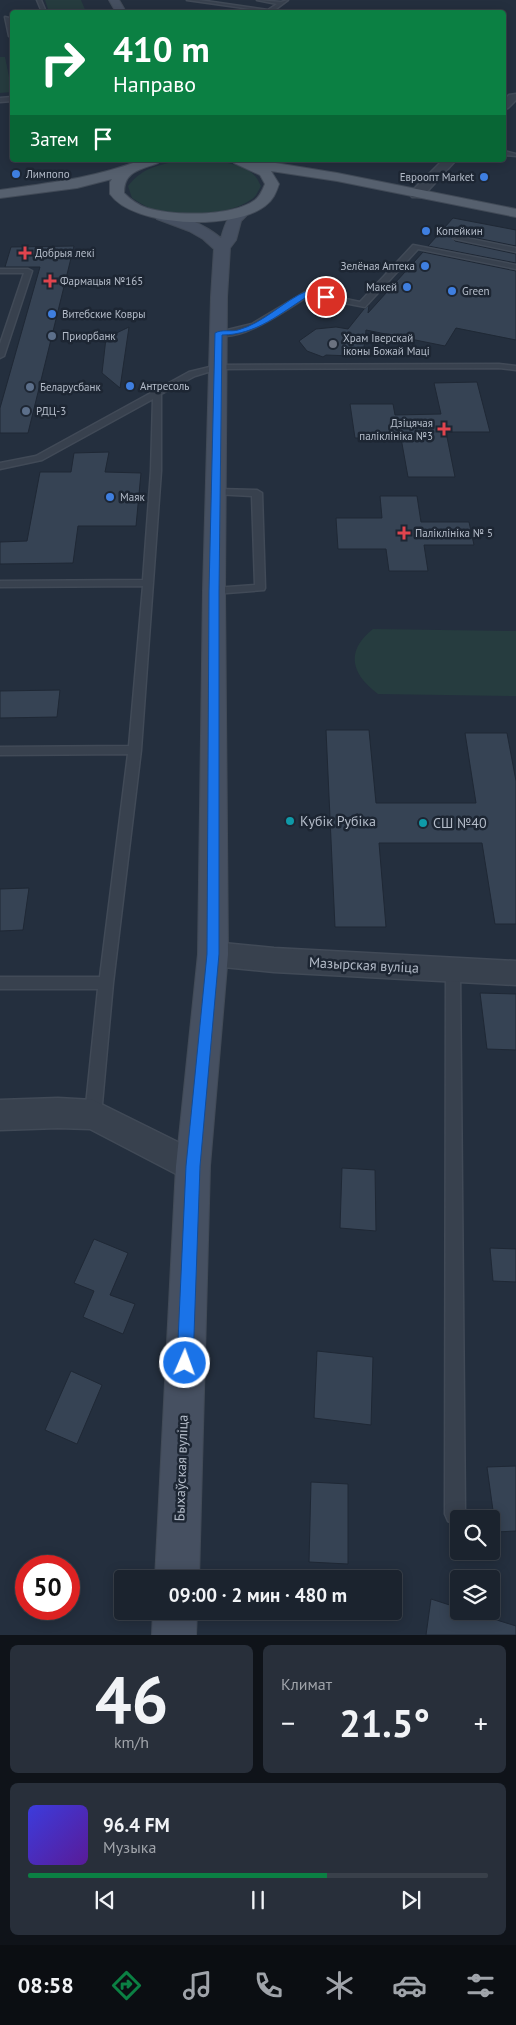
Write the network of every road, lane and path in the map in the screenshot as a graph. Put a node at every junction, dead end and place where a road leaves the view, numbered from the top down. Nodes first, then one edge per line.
1 (189, 0) edge
2 (259, 0) edge
3 (286, 0) edge
4 (281, 3) junction
5 (256, 10) edge
6 (272, 10) edge
7 (0, 18) edge
8 (10, 18) edge
9 (516, 97) edge
10 (506, 104) edge
11 (506, 153) edge
12 (514, 155) dead end
13 (148, 162) edge
14 (244, 162) edge
15 (448, 162) edge
16 (126, 171) junction
17 (364, 184) junction
18 (304, 186) dead end
19 (288, 189) dead end
20 (45, 190) junction
21 (0, 194) edge
22 (417, 194) junction
23 (268, 196) junction
24 (127, 204) junction
25 (244, 210) junction
26 (516, 213) edge
27 (162, 216) junction
28 (456, 238) dead end
29 (222, 248) junction
30 (516, 250) edge
31 (516, 267) edge
32 (0, 271) edge
33 (219, 333) junction
34 (0, 356) edge
35 (218, 368) junction
36 (516, 368) edge
37 (157, 394) junction
38 (0, 466) edge
39 (217, 492) junction
40 (148, 583) junction
41 (0, 584) edge
42 (214, 591) junction
43 (135, 750) junction
44 (0, 751) edge
45 (213, 954) junction
46 (453, 970) junction
47 (516, 973) edge
48 (0, 983) edge
49 (106, 983) junction
50 (0, 1115) edge
51 (93, 1115) junction
52 (193, 1166) junction
53 (455, 1510) edge
54 (177, 1570) edge
55 (175, 1620) edge
56 (174, 1635) edge

1 - 5 lane
2 - 4 lane
3 - 4 lane
4 - 6 lane
7 - 8 lane
9 - 10 street
11 - 12 lane
13 - 16 main road
14 - 17 main road
14 - 23 main road
15 - 22 street
16 - 20 main road
16 - 24 main road
17 - 18 main road
17 - 22 main road
19 - 23 main road
20 - 21 main road
20 - 24 main road
22 - 26 main road
23 - 25 main road
24 - 27 main road
25 - 27 main road
25 - 29 main road, Быхаўская вуліца
27 - 29 main road
28 - 30 lane
29 - 33 main road, Быхаўская вуліца
31 - 33 lane
32 - 34 lane
33 - 35 main road, Быхаўская вуліца
35 - 36 lane
35 - 37 lane
35 - 39 main road, Быхаўская вуліца
37 - 38 lane
37 - 40 lane
39 - 42 main road, Быхаўская вуліца
39 - 42 lane
40 - 41 lane
40 - 43 lane
42 - 45 main road, Быхаўская вуліца
43 - 44 lane
43 - 49 lane
45 - 46 street, Мазырская вуліца
45 - 52 main road, Быхаўская вуліца
46 - 47 street, Мазырская вуліца
46 - 53 lane
48 - 49 lane
49 - 51 lane
50 - 51 street
51 - 52 street
52 - 54 main road, Быхаўская вуліца
55 - 56 main road

